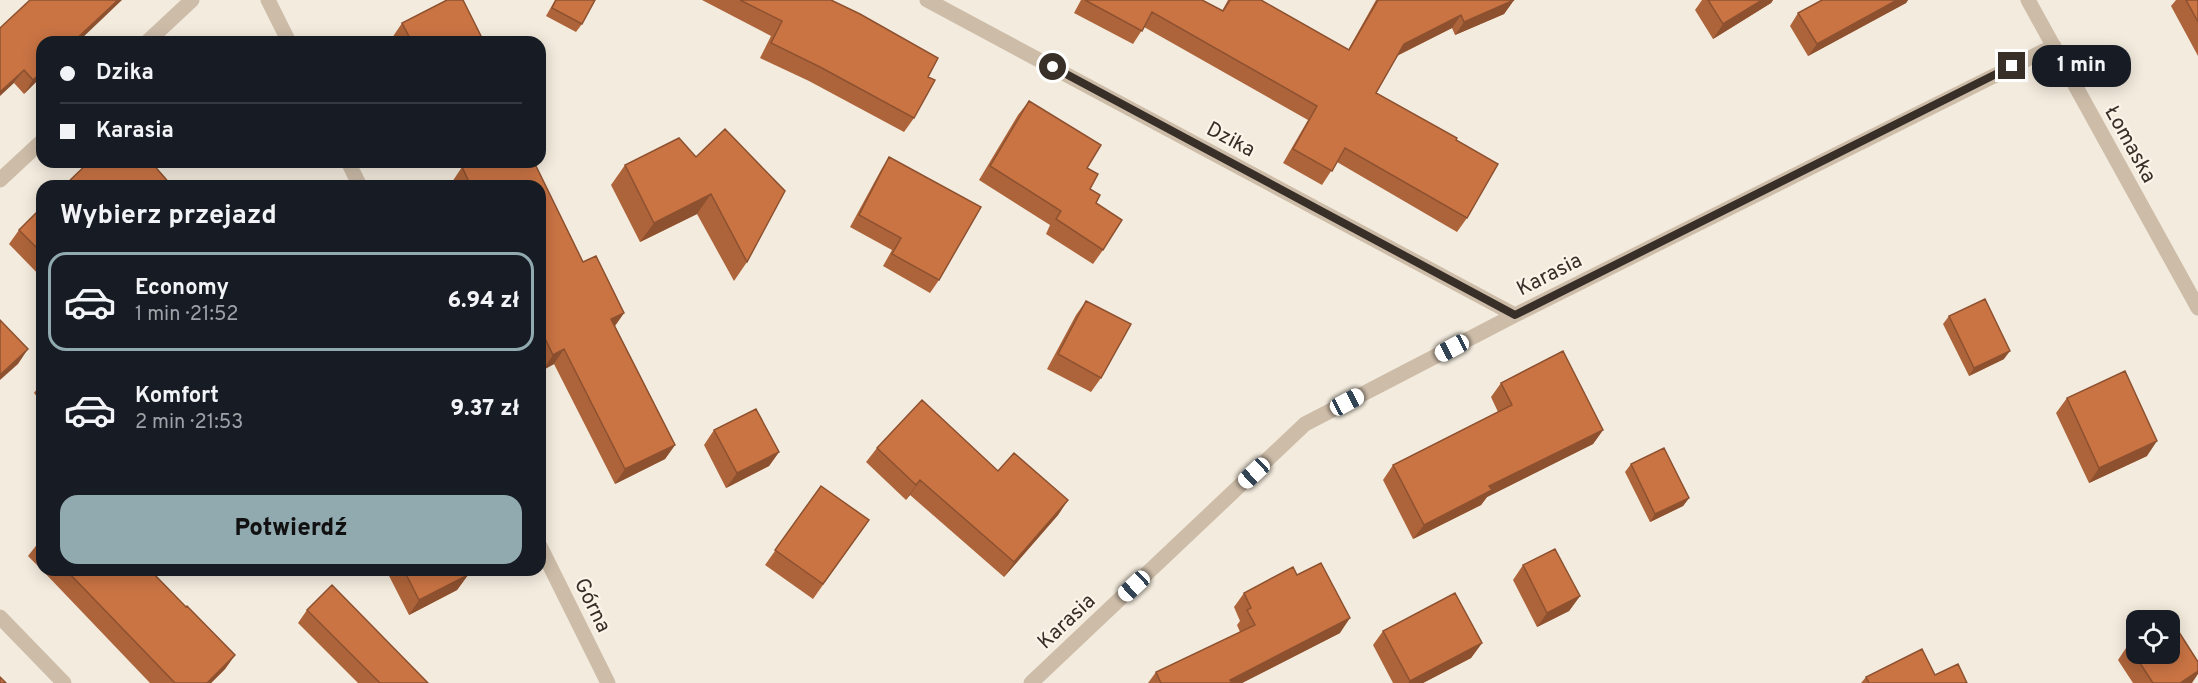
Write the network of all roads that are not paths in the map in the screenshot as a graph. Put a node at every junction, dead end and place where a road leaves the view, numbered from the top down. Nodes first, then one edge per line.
1 (192, 0) edge
2 (268, 0) edge
3 (927, 0) edge
4 (2028, 0) edge
5 (153, 36) edge
6 (286, 36) edge
7 (2054, 46) junction
8 (36, 147) edge
9 (0, 180) edge
10 (2198, 308) edge
11 (1515, 315) junction
12 (546, 558) edge
13 (0, 617) edge
14 (64, 683) edge
15 (608, 683) edge
16 (1031, 683) edge

1 - 5 street
2 - 6 street
3 - 11 street, Dzika
4 - 7 street, Łomaska
7 - 10 street, Łomaska
7 - 11 street, Karasia
8 - 9 street
11 - 16 street, Karasia
12 - 15 street, Górna
13 - 14 street

